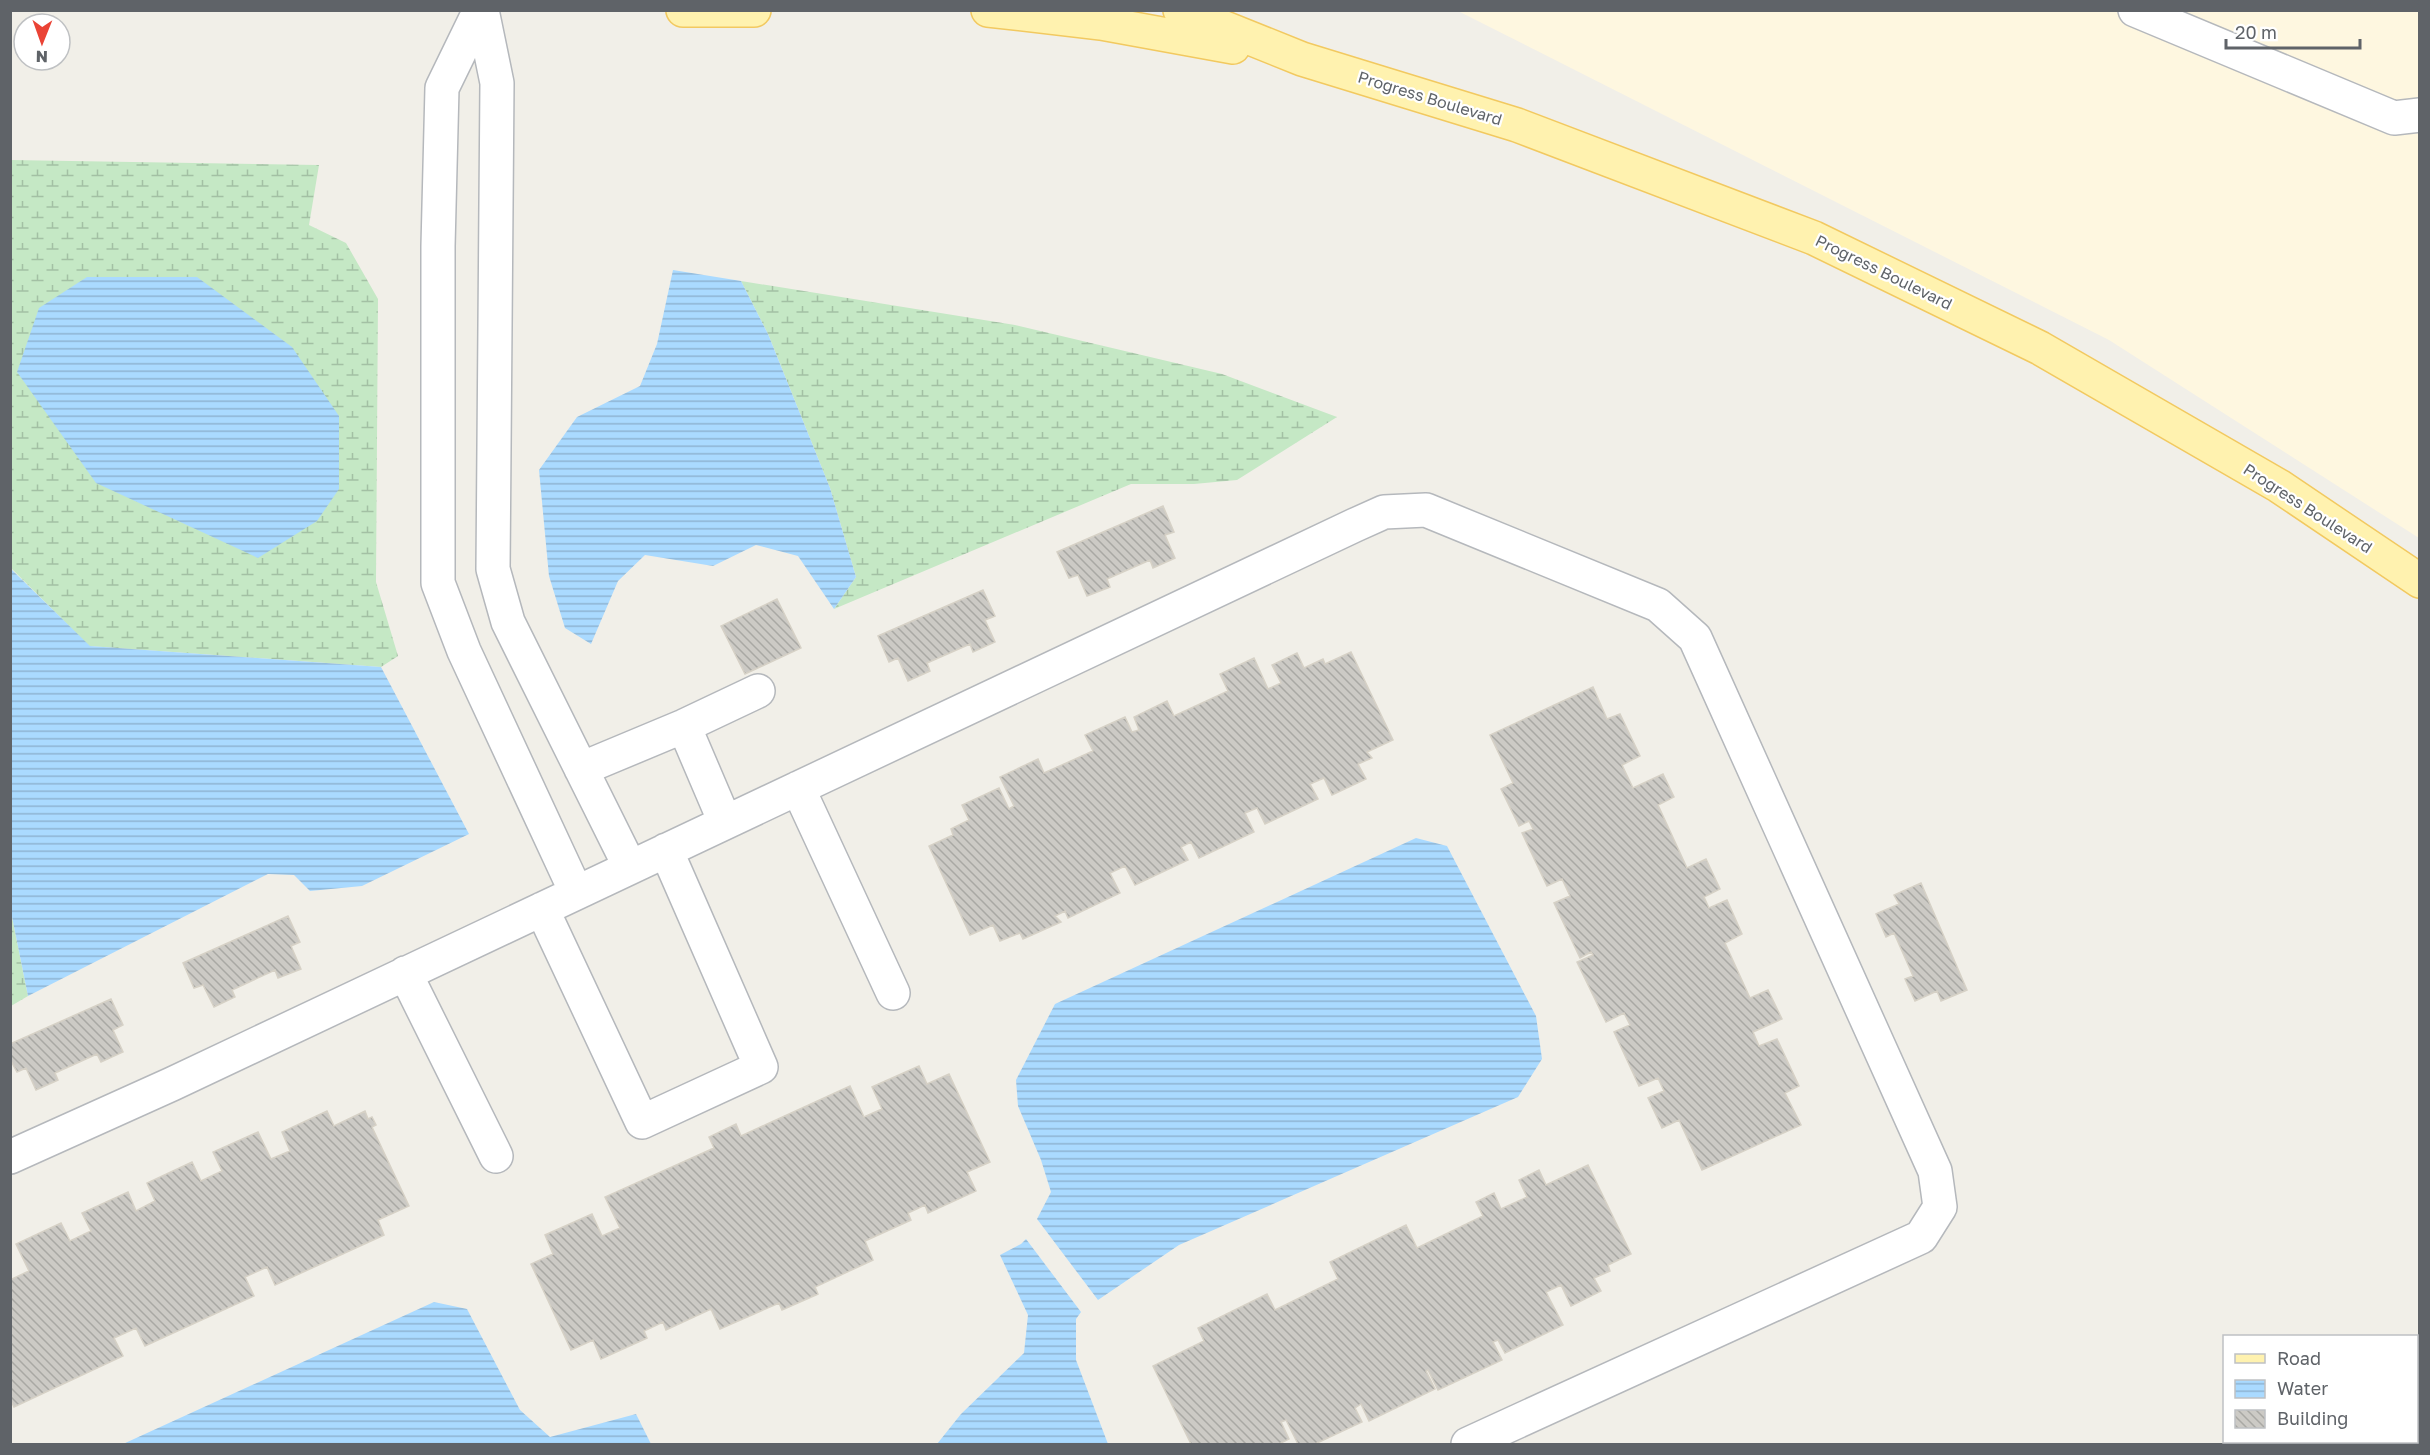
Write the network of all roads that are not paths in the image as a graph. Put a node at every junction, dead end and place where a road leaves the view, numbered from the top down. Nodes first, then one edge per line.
1 (481, 10) edge
2 (683, 10) edge
3 (754, 10) edge
4 (988, 10) edge
5 (1180, 10) edge
6 (2135, 10) edge
7 (1302, 59) junction
8 (2420, 115) edge
9 (2420, 581) edge
10 (758, 691) dead end
11 (684, 726) junction
12 (581, 769) junction
13 (798, 788) junction
14 (725, 822) junction
15 (666, 850) junction
16 (630, 867) junction
17 (576, 892) junction
18 (542, 909) junction
19 (405, 974) junction
20 (893, 993) dead end
21 (496, 1156) dead end
22 (10, 1157) edge
23 (1468, 1444) edge

1 - 12 lane
1 - 17 lane
2 - 3 main road
4 - 7 main road, Progress Boulevard
5 - 7 main road, Progress Boulevard
6 - 8 lane
7 - 9 main road, Progress Boulevard
10 - 11 lane
11 - 12 lane
11 - 14 lane
12 - 16 lane
13 - 14 lane
13 - 20 lane
13 - 23 lane
14 - 15 lane
15 - 16 lane
15 - 18 lane
16 - 17 lane
17 - 18 lane
18 - 19 lane
19 - 21 lane
19 - 22 lane

